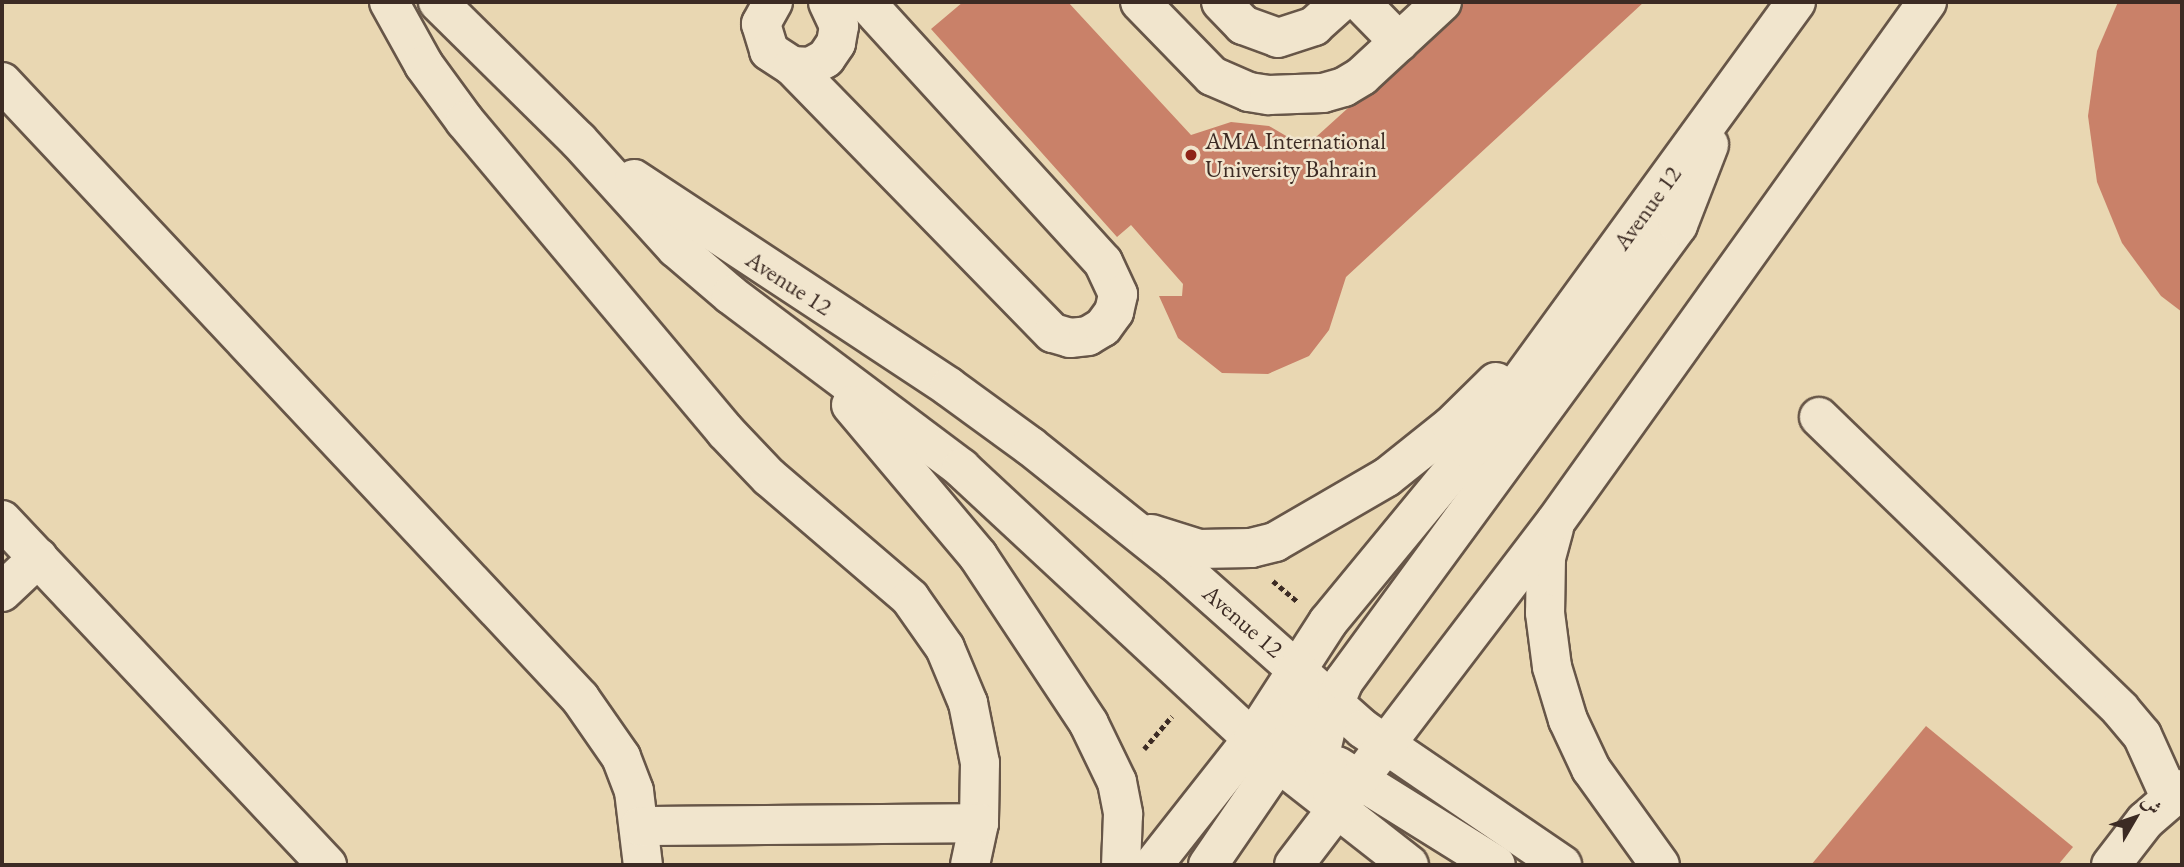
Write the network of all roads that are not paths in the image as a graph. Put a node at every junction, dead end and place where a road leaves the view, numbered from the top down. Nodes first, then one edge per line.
1 (389, 2) edge
2 (438, 2) edge
3 (773, 2) edge
4 (1140, 2) edge
5 (1221, 2) edge
6 (1341, 2) edge
7 (1360, 2) edge
8 (1442, 2) edge
9 (1796, 2) edge
10 (1927, 2) edge
11 (850, 8) edge
12 (1399, 42) junction
13 (792, 66) junction
14 (2, 82) edge
15 (1727, 96) junction
16 (578, 139) junction
17 (1600, 274) junction
18 (781, 333) junction
19 (1819, 418) dead end
20 (1109, 508) junction
21 (2, 520) edge
22 (1556, 521) junction
23 (38, 558) junction
24 (2, 592) edge
25 (1298, 669) junction
26 (1335, 701) junction
27 (1383, 745) junction
28 (1286, 750) junction
29 (1360, 779) junction
30 (2176, 793) edge
31 (1338, 811) junction
32 (979, 823) junction
33 (640, 826) junction
34 (308, 859) edge
35 (643, 865) edge
36 (970, 865) edge
37 (1121, 865) edge
38 (1153, 865) edge
39 (1208, 865) edge
40 (1294, 865) edge
41 (1409, 865) edge
42 (1496, 865) edge
43 (1562, 865) edge
44 (1660, 865) edge
45 (2111, 865) edge

1 - 32 street
2 - 16 street, Avenue 12
3 - 13 street
4 - 12 street
5 - 6 street
7 - 12 street
8 - 12 street
9 - 15 street, Avenue 12
10 - 22 street
11 - 13 street
11 - 13 street
14 - 33 street
15 - 17 street, Avenue 12
15 - 26 street
16 - 18 street, Avenue 12
16 - 20 street, Avenue 12
17 - 20 street
17 - 25 street, Avenue 12
18 - 28 street, Avenue 12
18 - 37 street
19 - 30 street
20 - 25 street, Avenue 12
21 - 23 street
22 - 27 street
22 - 44 street
23 - 24 street
23 - 34 street
25 - 26 street
25 - 28 street
26 - 27 street
26 - 28 street
27 - 29 street
27 - 43 street
28 - 29 street, Avenue 12
28 - 31 street
28 - 38 street
28 - 39 street
29 - 31 street
29 - 42 street, Avenue 12
30 - 45 street
31 - 40 street
31 - 41 street
32 - 33 street
32 - 36 street
33 - 35 street

